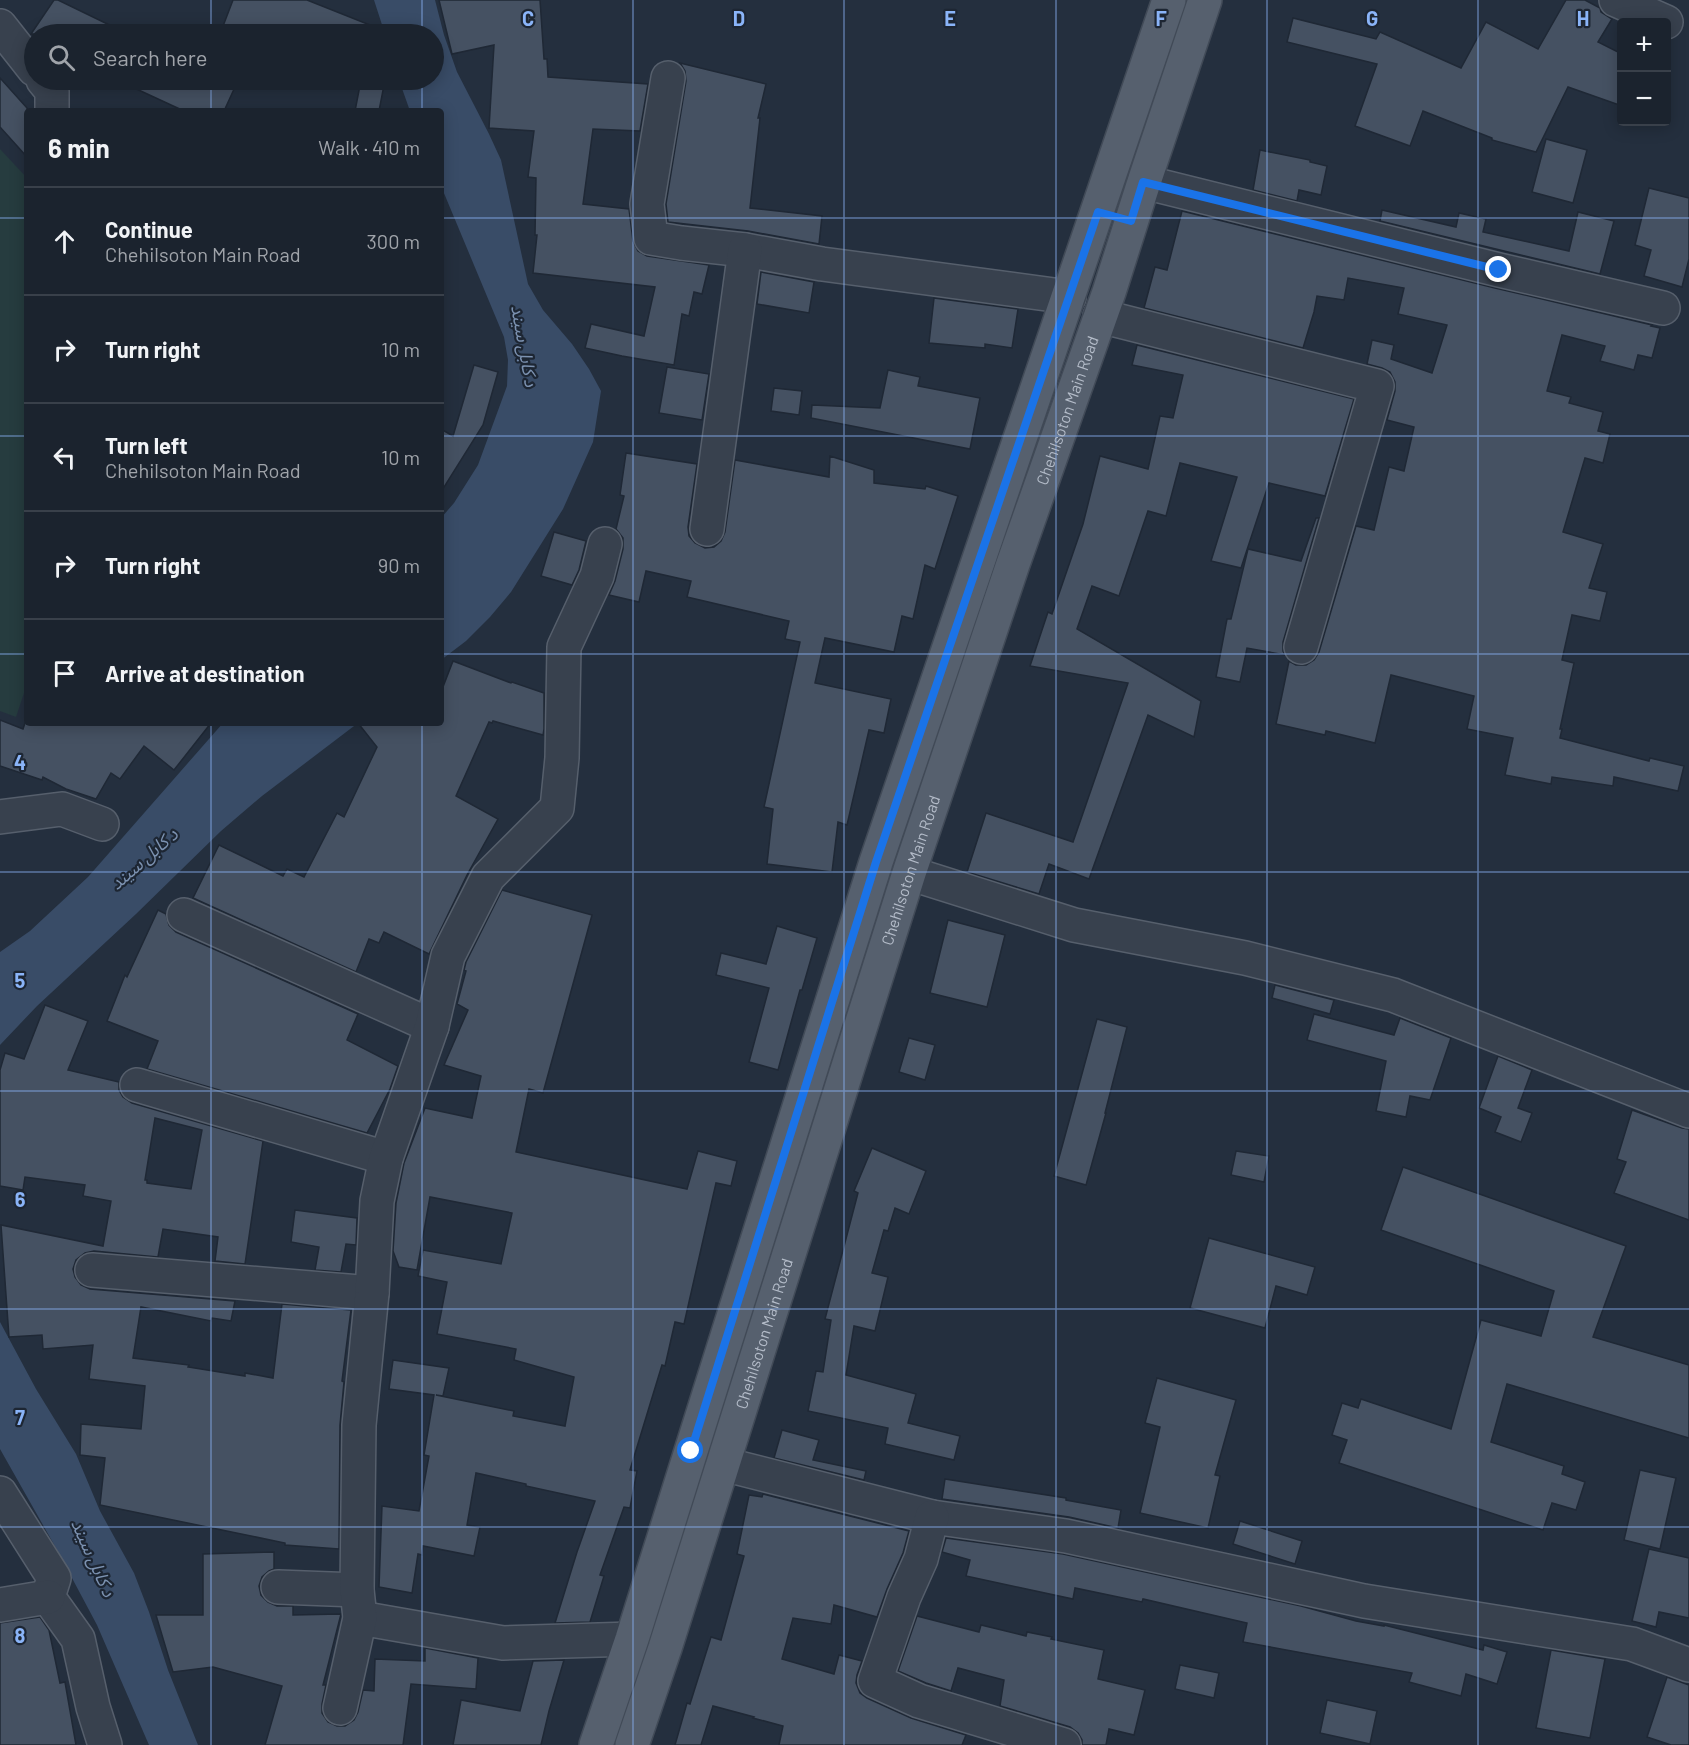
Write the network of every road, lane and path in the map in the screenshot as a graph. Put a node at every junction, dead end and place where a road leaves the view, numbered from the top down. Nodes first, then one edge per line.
1 (1169, 0) edge
2 (1205, 0) edge
3 (1616, 0) edge
4 (1655, 18) edge
5 (1671, 25) edge
6 (0, 26) edge
7 (1689, 33) edge
8 (24, 56) edge
9 (668, 78) dead end
10 (51, 90) edge
11 (52, 108) edge
12 (1143, 182) junction
13 (1098, 212) junction
14 (1131, 221) junction
15 (745, 250) junction
16 (1069, 297) junction
17 (1663, 308) dead end
18 (1100, 316) junction
19 (707, 529) dead end
20 (605, 544) dead end
21 (1301, 648) dead end
22 (0, 818) edge
23 (102, 824) dead end
24 (909, 873) junction
25 (184, 915) dead end
26 (432, 1026) junction
27 (137, 1085) dead end
28 (1689, 1110) edge
29 (386, 1158) junction
30 (92, 1270) dead end
31 (372, 1293) junction
32 (723, 1464) junction
33 (0, 1493) edge
34 (932, 1517) junction
35 (278, 1587) dead end
36 (48, 1597) junction
37 (359, 1604) junction
38 (0, 1605) edge
39 (632, 1639) junction
40 (1689, 1665) edge
41 (340, 1708) dead end
42 (105, 1745) edge
43 (596, 1745) edge
44 (632, 1745) edge
45 (1064, 1745) edge

1 - 13 main road, Chehilsoton Main Road
2 - 12 main road, Chehilsoton Main Road
3 - 4 street
5 - 7 street
6 - 8 street
9 - 15 street
10 - 11 street
12 - 14 main road, Chehilsoton Main Road
12 - 17 street
13 - 14 main road
13 - 16 main road, Chehilsoton Main Road
14 - 18 main road, Chehilsoton Main Road
15 - 16 street
15 - 19 street
16 - 39 main road, Chehilsoton Main Road
18 - 21 street
18 - 24 main road, Chehilsoton Main Road
20 - 26 street
22 - 23 street
24 - 28 street
24 - 32 main road, Chehilsoton Main Road
25 - 26 street
26 - 29 street
27 - 29 street
29 - 31 street
30 - 31 street
31 - 37 street
32 - 34 street
32 - 44 main road, Chehilsoton Main Road
33 - 36 street
34 - 40 street
34 - 45 street
35 - 37 street
36 - 38 street
36 - 42 street
37 - 39 street
37 - 41 street
39 - 43 main road, Chehilsoton Main Road

